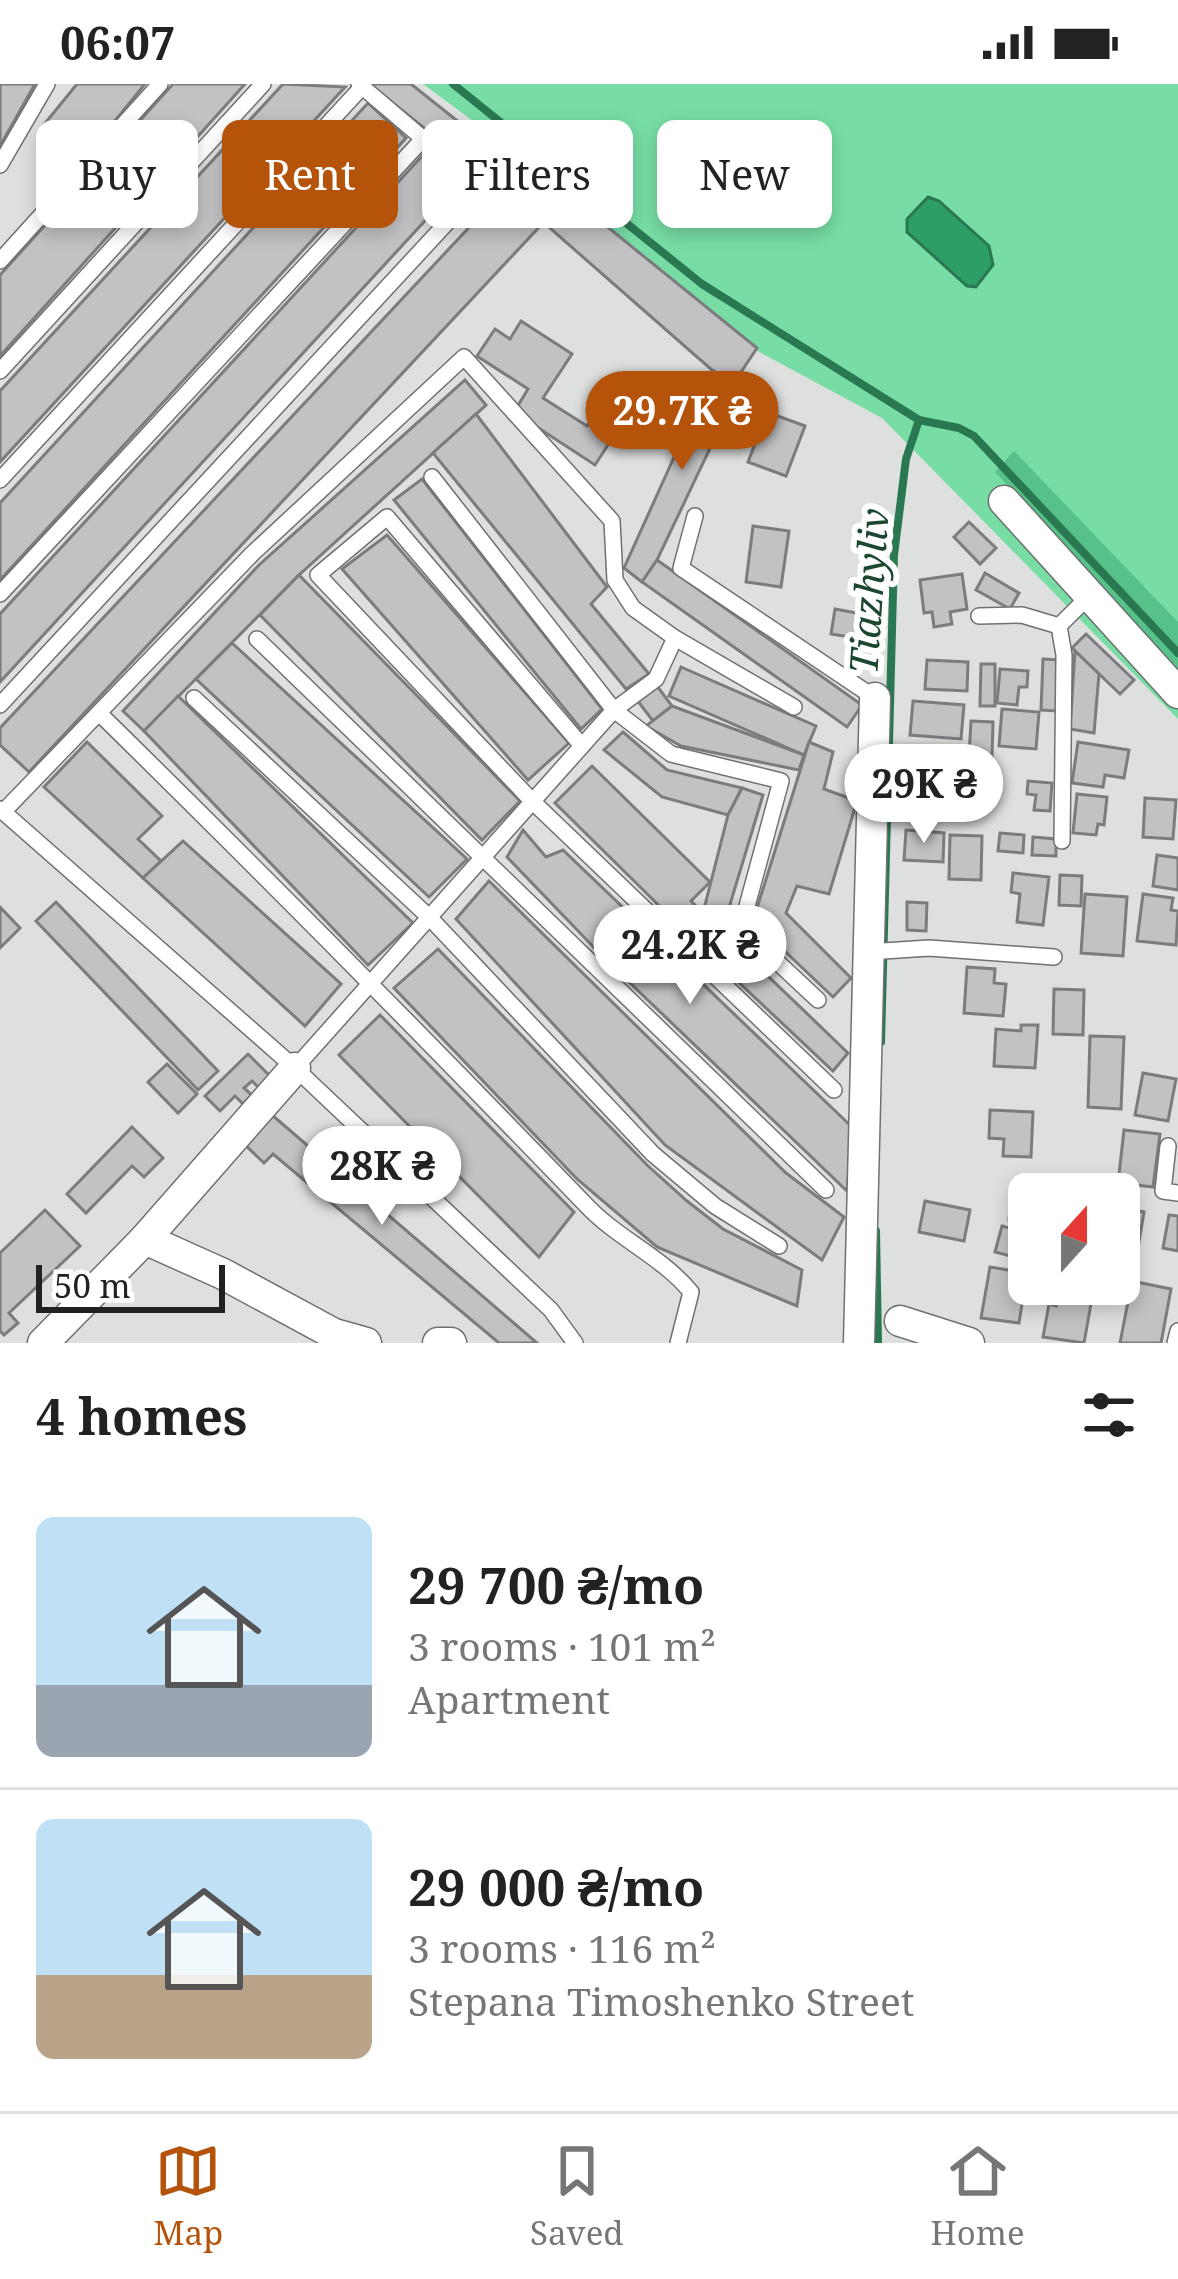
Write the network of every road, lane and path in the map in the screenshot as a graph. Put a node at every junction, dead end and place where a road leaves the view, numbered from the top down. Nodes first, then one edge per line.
1 (47, 84) edge
2 (160, 84) edge
3 (262, 84) edge
4 (361, 85) edge
5 (422, 138) edge
6 (422, 140) edge
7 (0, 165) edge
8 (443, 228) edge
9 (0, 261) edge
10 (0, 371) edge
11 (432, 477) dead end
12 (0, 480) edge
13 (1004, 501) dead end
14 (695, 516) dead end
15 (0, 594) edge
16 (1089, 596) junction
17 (979, 616) dead end
18 (1059, 626) junction
19 (675, 638) junction
20 (257, 639) dead end
21 (1178, 693) edge
22 (194, 698) dead end
23 (874, 698) joint
24 (0, 705) edge
25 (794, 707) dead end
26 (614, 710) junction
27 (99, 713) junction
28 (582, 746) junction
29 (532, 801) junction
30 (2, 810) edge
31 (1062, 841) dead end
32 (482, 858) junction
33 (429, 917) junction
34 (882, 951) junction
35 (1054, 957) dead end
36 (371, 981) junction
37 (818, 1000) dead end
38 (295, 1067) junction
39 (834, 1090) dead end
40 (1168, 1146) dead end
41 (826, 1190) dead end
42 (1178, 1193) edge
43 (145, 1239) junction
44 (779, 1246) dead end
45 (900, 1321) dead end
46 (1178, 1330) edge
47 (859, 1331) edge
48 (43, 1343) edge
49 (366, 1343) edge
50 (438, 1343) edge
51 (451, 1343) edge
52 (575, 1343) edge
53 (678, 1343) edge
54 (969, 1343) edge
55 (1175, 1343) edge

1 - 7 lane
2 - 9 lane
3 - 10 lane
4 - 5 lane
4 - 12 lane
6 - 15 lane
8 - 24 lane
11 - 26 lane
13 - 16 street
14 - 23 lane
16 - 18 lane
16 - 21 street
17 - 18 lane
18 - 31 lane
19 - 25 lane
19 - 26 lane
19 - 27 lane
20 - 32 lane
22 - 33 lane
23 - 34 street
26 - 28 lane
26 - 37 lane
27 - 30 lane
27 - 36 lane
28 - 29 lane
28 - 29 lane
29 - 32 lane
29 - 39 lane
30 - 38 lane
32 - 33 lane
32 - 41 lane
33 - 36 lane
33 - 44 lane
34 - 35 lane
34 - 47 street
36 - 38 lane
36 - 53 lane
38 - 43 street
38 - 52 lane
40 - 42 lane
43 - 48 street
43 - 49 street
45 - 54 street
46 - 55 lane
50 - 51 street

